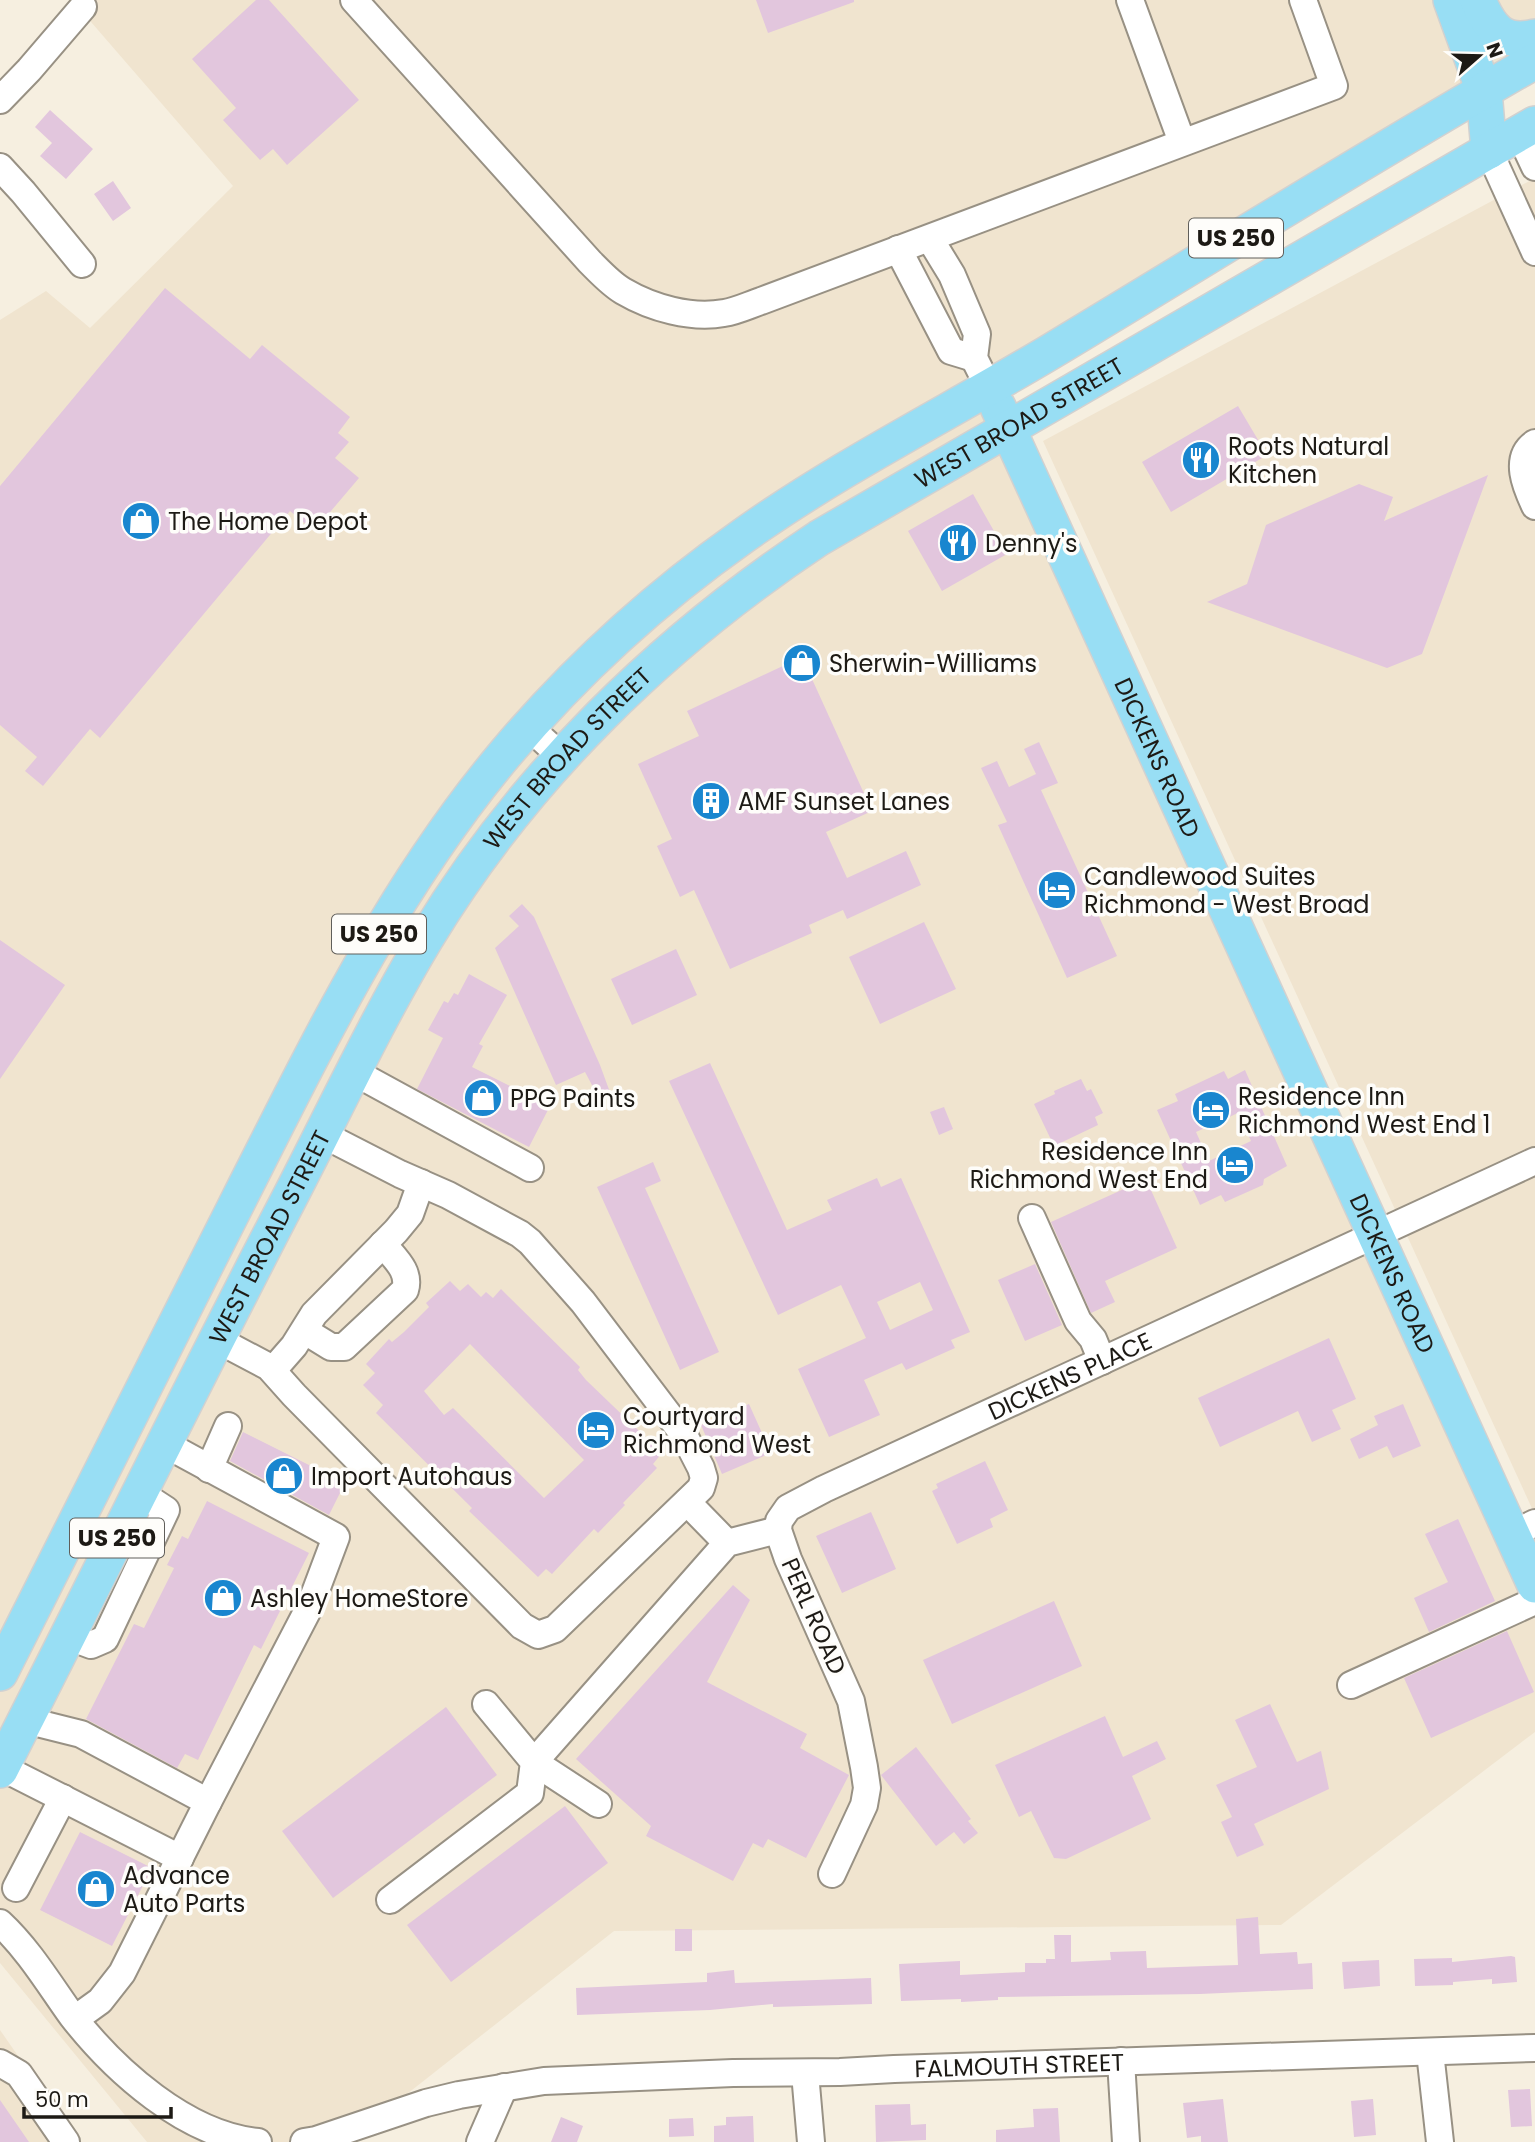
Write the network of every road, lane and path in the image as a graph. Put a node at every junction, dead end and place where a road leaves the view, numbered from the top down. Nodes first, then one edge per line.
1 (354, 0) edge
2 (1130, 0) edge
3 (1303, 0) edge
4 (1451, 0) edge
5 (1478, 0) edge
6 (76, 6) edge
7 (1535, 37) edge
8 (1535, 61) edge
9 (1484, 91) junction
10 (0, 100) edge
11 (1527, 129) edge
12 (1182, 142) junction
13 (1489, 150) junction
14 (0, 167) edge
15 (1535, 167) edge
16 (930, 239) junction
17 (898, 250) junction
18 (1535, 251) edge
19 (82, 264) dead end
20 (981, 373) junction
21 (1008, 428) junction
22 (1535, 443) edge
23 (1535, 506) edge
24 (529, 727) junction
25 (562, 757) junction
26 (354, 1072) junction
27 (283, 1114) junction
28 (322, 1134) junction
29 (1535, 1161) edge
30 (530, 1168) dead end
31 (421, 1183) junction
32 (1032, 1218) dead end
33 (1377, 1236) junction
34 (383, 1244) junction
35 (305, 1331) junction
36 (218, 1340) junction
37 (1102, 1361) junction
38 (273, 1370) junction
39 (228, 1426) dead end
40 (164, 1444) junction
41 (209, 1469) junction
42 (687, 1502) junction
43 (1523, 1528) edge
44 (778, 1530) junction
45 (727, 1543) junction
46 (1535, 1584) edge
47 (1535, 1601) edge
48 (0, 1673) edge
49 (1351, 1685) dead end
50 (486, 1704) dead end
51 (25, 1720) junction
52 (534, 1762) junction
53 (1, 1768) edge
54 (63, 1798) junction
55 (208, 1802) junction
56 (598, 1804) dead end
57 (180, 1857) junction
58 (832, 1874) dead end
59 (16, 1888) dead end
60 (390, 1900) dead end
61 (0, 1923) edge
62 (75, 2019) junction
63 (1535, 2048) edge
64 (1430, 2052) junction
65 (1121, 2061) junction
66 (0, 2063) edge
67 (805, 2073) junction
68 (504, 2087) junction
69 (66, 2142) edge
70 (258, 2142) edge
71 (304, 2142) edge
72 (480, 2142) edge
73 (811, 2142) edge
74 (1126, 2142) edge
75 (1440, 2142) edge

1 - 17 street
2 - 12 street
3 - 12 street
4 - 9 main road
5 - 7 main road
6 - 10 street
8 - 9 main road, WEST BROAD STREET / US 250
9 - 11 main road
9 - 13 main road
9 - 20 main road, WEST BROAD STREET / US 250
11 - 13 main road, WEST BROAD STREET / US 250
11 - 15 street
12 - 16 street
13 - 18 street
13 - 21 main road, WEST BROAD STREET / US 250
14 - 19 street
16 - 17 street
16 - 20 street
17 - 20 street
20 - 21 main road, DICKENS ROAD
20 - 24 main road, WEST BROAD STREET / US 250
21 - 25 main road, WEST BROAD STREET / US 250
21 - 33 main road, DICKENS ROAD
22 - 23 street
24 - 25 street
24 - 27 main road, WEST BROAD STREET / US 250
25 - 26 main road, WEST BROAD STREET / US 250
26 - 28 main road, WEST BROAD STREET / US 250
26 - 30 street
27 - 28 main road
27 - 48 main road, WEST BROAD STREET / US 250
28 - 31 street
28 - 36 main road, WEST BROAD STREET / US 250
29 - 33 street, DICKENS PLACE
31 - 34 street
31 - 42 street
32 - 37 street
33 - 37 street, DICKENS PLACE
33 - 43 main road, DICKENS ROAD
34 - 35 street
34 - 35 street
35 - 38 street
36 - 38 street
36 - 40 main road, WEST BROAD STREET / US 250
37 - 44 street, DICKENS PLACE
38 - 42 street
39 - 41 street
40 - 41 street
40 - 51 main road, WEST BROAD STREET / US 250
41 - 55 street
42 - 45 street
43 - 46 main road, DICKENS ROAD
44 - 45 street
44 - 58 street, PERL ROAD
45 - 52 street
47 - 49 street
50 - 52 street
51 - 53 main road, WEST BROAD STREET / US 250
51 - 55 street
52 - 56 street
52 - 60 street
53 - 54 street
54 - 57 street
54 - 59 street
55 - 57 street
57 - 62 street
61 - 62 street
62 - 70 street
63 - 64 street, FALMOUTH STREET
64 - 65 street, FALMOUTH STREET
64 - 75 street
65 - 67 street, FALMOUTH STREET
65 - 74 street
66 - 69 street
67 - 68 street, FALMOUTH STREET
67 - 73 street
68 - 71 street, FALMOUTH STREET
68 - 72 street

